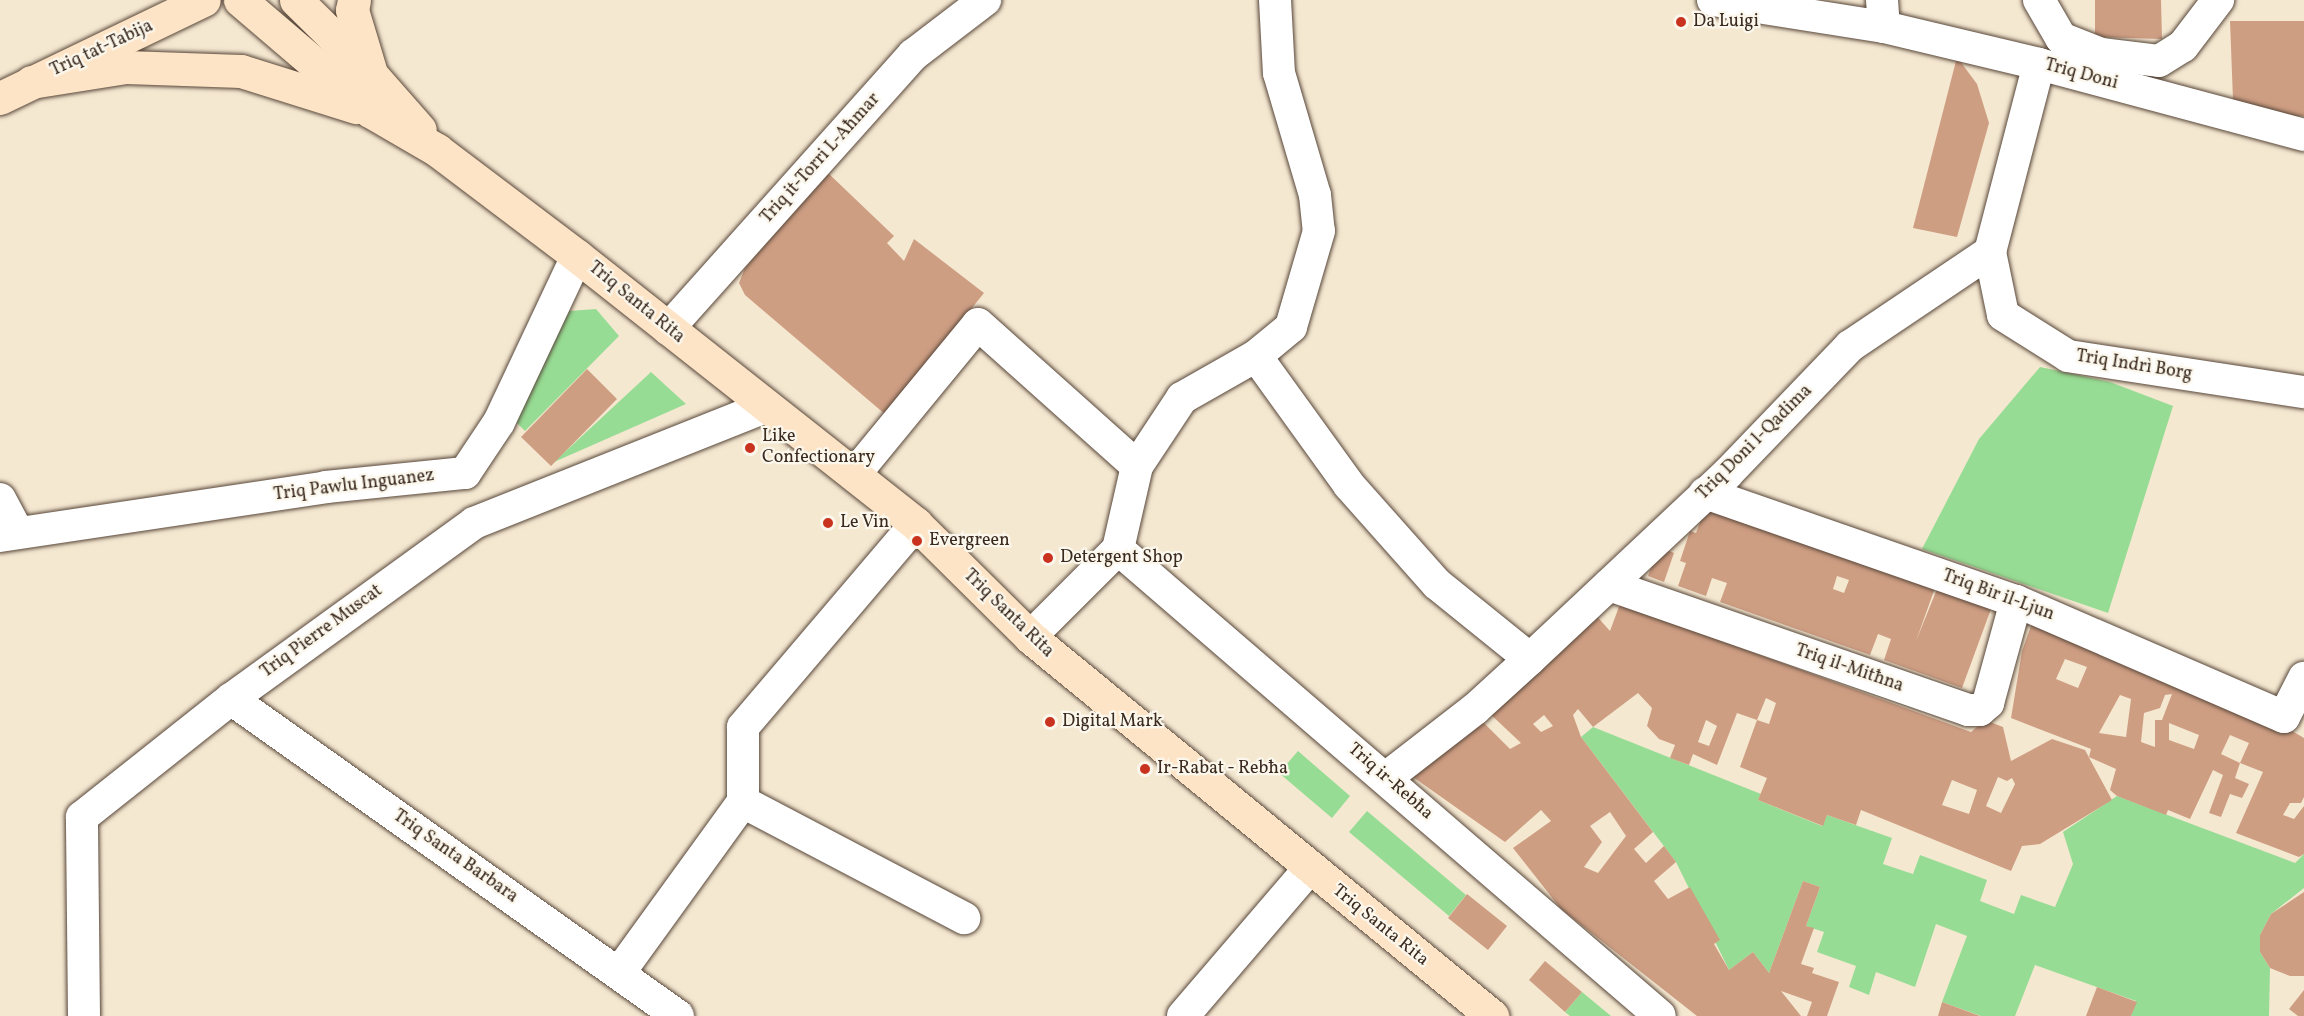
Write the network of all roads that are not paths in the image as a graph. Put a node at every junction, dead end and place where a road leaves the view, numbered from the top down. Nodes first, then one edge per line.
1 (204, 0) edge
2 (240, 0) edge
3 (296, 0) edge
4 (354, 0) edge
5 (985, 0) edge
6 (1275, 0) edge
7 (1713, 0) edge
8 (2039, 0) edge
9 (2218, 0) edge
10 (1883, 14) edge
11 (2039, 64) junction
12 (371, 74) junction
13 (31, 82) junction
14 (0, 98) edge
15 (370, 111) junction
16 (2304, 135) edge
17 (436, 150) junction
18 (1990, 252) junction
19 (577, 255) junction
20 (668, 329) junction
21 (1256, 356) junction
22 (2304, 392) edge
23 (766, 407) junction
24 (1137, 466) junction
25 (465, 472) junction
26 (854, 475) junction
27 (1705, 493) junction
28 (0, 500) edge
29 (474, 523) junction
30 (916, 524) junction
31 (9, 534) edge
32 (1118, 549) junction
33 (1609, 585) junction
34 (2016, 601) junction
35 (1030, 637) junction
36 (1530, 659) junction
37 (2304, 678) edge
38 (231, 699) junction
39 (1386, 778) junction
40 (743, 802) junction
41 (1309, 869) junction
42 (964, 918) dead end
43 (619, 973) junction
44 (84, 1016) edge
45 (678, 1016) edge
46 (1183, 1016) edge
47 (1492, 1016) edge
48 (1659, 1016) edge

1 - 13 street, Triq tat-Tabija
2 - 15 street, Triq Santa Rita
3 - 12 street, Triq Santa Rita
4 - 12 street
5 - 20 street, Triq it-Torri L-Aħmar
6 - 21 street
7 - 10 street, Triq Doni
8 - 9 street
10 - 11 street, Triq Doni
11 - 16 street, Triq Doni
11 - 18 street
12 - 17 street, Triq Santa Rita
13 - 14 street, Triq tat-Tabija
13 - 15 street
15 - 17 street, Triq Santa Rita
17 - 19 street, Triq Santa Rita
18 - 22 street, Triq Indrì Borg
18 - 27 street, Triq Doni l-Qadima
19 - 20 street, Triq Santa Rita
19 - 25 street
20 - 23 street, Triq Santa Rita
21 - 24 street
21 - 36 street
23 - 26 street, Triq Santa Rita
23 - 29 street, Triq Pierre Muscat
24 - 26 street
24 - 32 street
25 - 29 street
25 - 31 street, Triq Pawlu Inguanez
26 - 30 street, Triq Santa Rita
27 - 33 street, Triq Doni l-Qadima
27 - 34 street, Triq Bir il-Ljun
28 - 31 street
29 - 38 street, Triq Pierre Muscat
30 - 35 street, Triq Santa Rita
30 - 40 street
32 - 35 street
32 - 39 street, Triq ir-Rebħa
33 - 34 street, Triq il-Mitħna
33 - 36 street, Triq Doni l-Qadima
34 - 37 street, Triq Bir il-Ljun
35 - 41 street, Triq Santa Rita
36 - 39 street, Triq Doni l-Qadima
38 - 43 street, Triq Santa Barbara
38 - 44 street, Triq Pierre Muscat
39 - 48 street, Triq ir-Rebħa
40 - 42 street
40 - 43 street
41 - 46 street
41 - 47 street, Triq Santa Rita
43 - 45 street, Triq Santa Barbara

